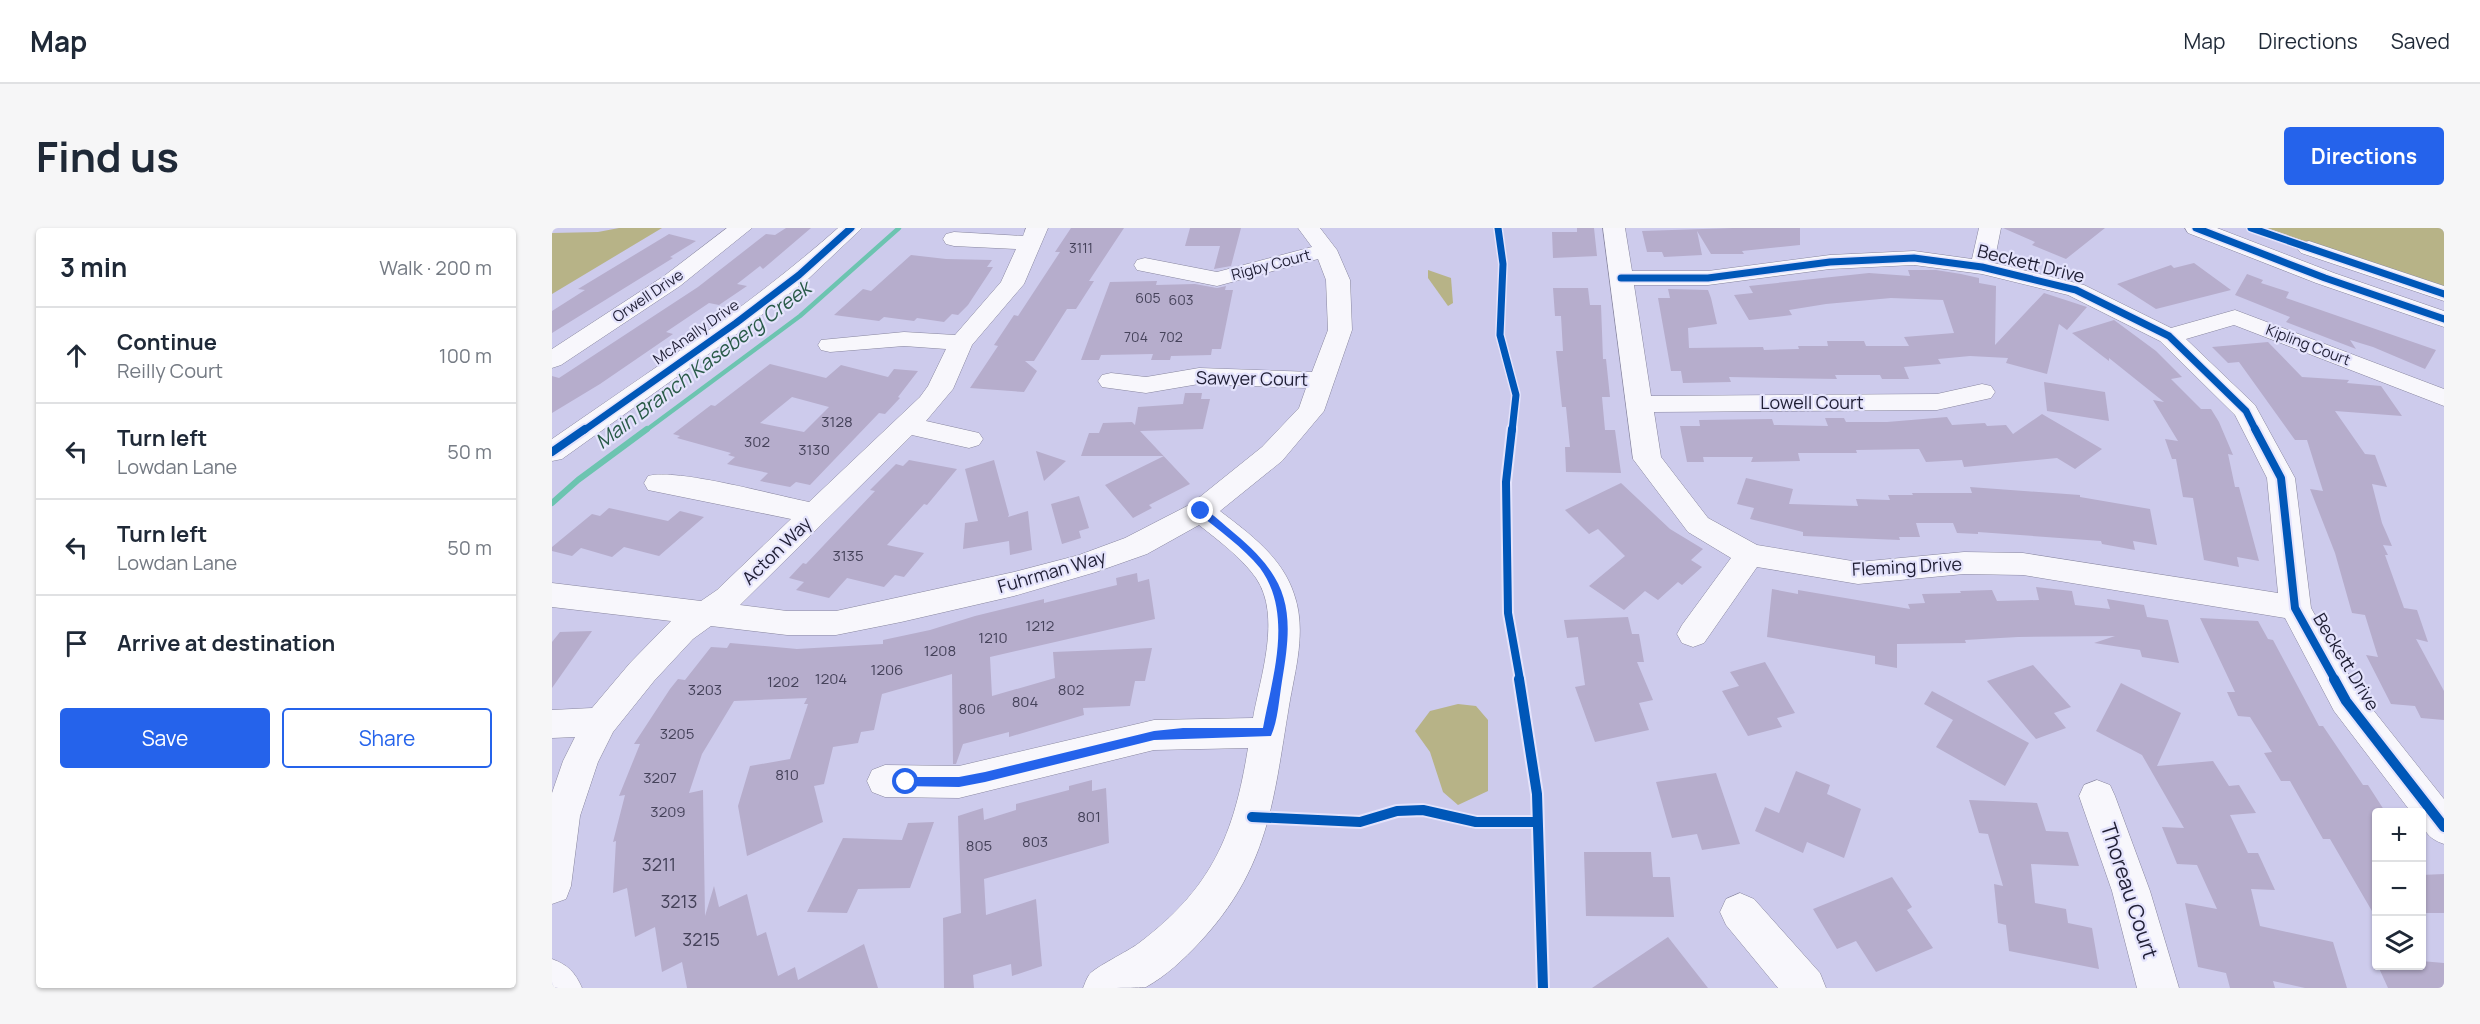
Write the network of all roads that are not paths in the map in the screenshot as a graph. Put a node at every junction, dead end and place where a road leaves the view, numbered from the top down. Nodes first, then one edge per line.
1 (741, 228) edge
2 (851, 228) edge
3 (1614, 228) edge
4 (1990, 228) edge
5 (2196, 228) edge
6 (2251, 228) edge
7 (1034, 235) edge
8 (954, 239) dead end
9 (1318, 239) edge
10 (1145, 266) dead end
11 (1982, 267) junction
12 (1621, 278) junction
13 (2444, 294) edge
14 (2444, 319) edge
15 (2169, 336) junction
16 (961, 343) junction
17 (830, 345) dead end
18 (552, 360) edge
19 (1322, 380) junction
20 (1111, 381) dead end
21 (1982, 392) dead end
22 (2444, 398) edge
23 (1640, 404) junction
24 (906, 425) junction
25 (969, 439) dead end
26 (552, 452) edge
27 (658, 483) dead end
28 (1201, 511) junction
29 (815, 514) junction
30 (1750, 555) junction
31 (552, 596) edge
32 (2295, 608) junction
33 (706, 614) junction
34 (1693, 634) dead end
35 (601, 722) junction
36 (552, 724) edge
37 (1267, 733) junction
38 (885, 782) dead end
39 (2097, 796) dead end
40 (2439, 812) edge
41 (552, 886) edge
42 (1740, 912) dead end
43 (552, 979) edge
44 (561, 988) edge
45 (1104, 988) edge
46 (1805, 988) edge
47 (2158, 988) edge

1 - 18 street, Orwell Drive
2 - 26 street, McAnally Drive
3 - 12 street, Fleming Drive
4 - 11 street
5 - 14 main road
6 - 13 main road
7 - 8 street
7 - 16 street, Acton Way
9 - 10 street, Rigby Court
9 - 19 street, Fuhrman Way
11 - 12 street, Beckett Drive
11 - 15 street, Beckett Drive
12 - 23 street, Fleming Drive
15 - 22 street, Kipling Court
15 - 32 street, Beckett Drive
16 - 17 street
16 - 24 street, Acton Way
19 - 20 street, Sawyer Court
19 - 28 street, Fuhrman Way
21 - 23 street, Lowell Court
23 - 30 street, Fleming Drive
24 - 25 street
24 - 29 street, Acton Way
27 - 29 street
28 - 33 street, Fuhrman Way
28 - 37 street
29 - 33 street, Acton Way
30 - 32 street, Fleming Drive
30 - 34 street
31 - 33 street, Fuhrman Way
32 - 40 street, Beckett Drive
33 - 35 street, Acton Way
35 - 36 street
35 - 41 street, Acton Way
37 - 38 street
37 - 45 street
39 - 47 street, Thoreau Court
42 - 46 street
43 - 44 street

